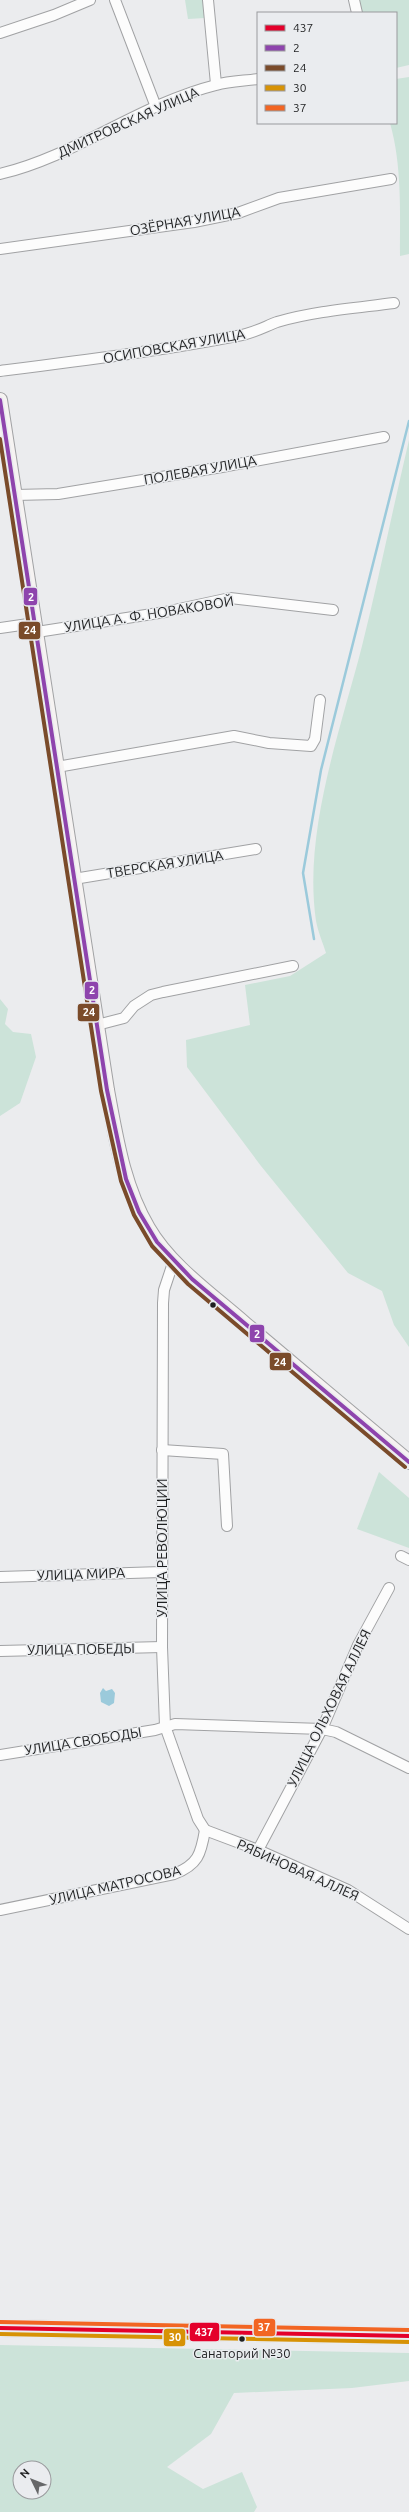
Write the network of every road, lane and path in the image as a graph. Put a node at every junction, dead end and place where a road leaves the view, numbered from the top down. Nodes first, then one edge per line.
1 (90, 0) edge
2 (115, 0) edge
3 (208, 0) edge
4 (354, 0) edge
5 (357, 12) edge
6 (0, 33) edge
7 (257, 79) edge
8 (216, 84) junction
9 (156, 107) junction
10 (0, 174) edge
11 (390, 179) dead end
12 (0, 249) edge
13 (394, 303) dead end
14 (0, 371) edge
15 (0, 400) edge
16 (384, 437) dead end
17 (15, 495) junction
18 (333, 610) dead end
19 (36, 627) junction
20 (0, 628) edge
21 (320, 700) dead end
22 (57, 767) junction
23 (256, 849) dead end
24 (74, 879) junction
25 (293, 966) dead end
26 (97, 1024) junction
27 (174, 1260) junction
28 (162, 1450) junction
29 (409, 1462) edge
30 (227, 1526) dead end
31 (162, 1572) junction
32 (0, 1577) edge
33 (388, 1588) dead end
34 (162, 1647) junction
35 (0, 1651) edge
36 (166, 1726) junction
37 (322, 1729) junction
38 (0, 1755) edge
39 (409, 1768) edge
40 (205, 1830) junction
41 (258, 1850) junction
42 (0, 1910) edge
43 (409, 1929) edge
44 (0, 2317) edge
45 (409, 2325) edge
46 (0, 2328) edge
47 (409, 2336) edge

1 - 6 street
2 - 9 street
3 - 8 street
4 - 5 street
7 - 8 street, ДМИТРОВСКАЯ УЛИЦА
8 - 9 street, ДМИТРОВСКАЯ УЛИЦА
9 - 10 street, ДМИТРОВСКАЯ УЛИЦА
11 - 12 street, ОЗЁРНАЯ УЛИЦА
13 - 14 street, ОСИПОВСКАЯ УЛИЦА
15 - 17 main road
16 - 17 street, ПОЛЕВАЯ УЛИЦА
17 - 19 main road
18 - 19 street, УЛИЦА А. Ф. НОВАКОВОЙ
19 - 20 street, УЛИЦА А. Ф. НОВАКОВОЙ
19 - 22 main road
21 - 22 street
22 - 24 main road
23 - 24 street, ТВЕРСКАЯ УЛИЦА
24 - 26 main road
25 - 26 street
26 - 27 main road
27 - 28 street, УЛИЦА РЕВОЛЮЦИИ
27 - 29 main road
28 - 30 street
28 - 31 street, УЛИЦА РЕВОЛЮЦИИ
31 - 32 street, УЛИЦА МИРА
31 - 34 street, УЛИЦА РЕВОЛЮЦИИ
33 - 37 street, УЛИЦА ОЛЬХОВАЯ АЛЛЕЯ
34 - 35 street, УЛИЦА ПОБЕДЫ
34 - 36 street, УЛИЦА РЕВОЛЮЦИИ
36 - 37 street, УЛИЦА СВОБОДЫ
36 - 38 street, УЛИЦА СВОБОДЫ
36 - 40 street, УЛИЦА РЕВОЛЮЦИИ
37 - 39 street, УЛИЦА СВОБОДЫ
37 - 41 street, УЛИЦА ОЛЬХОВАЯ АЛЛЕЯ
40 - 41 street, РЯБИНОВАЯ АЛЛЕЯ
40 - 42 street, УЛИЦА МАТРОСОВА
41 - 43 street, РЯБИНОВАЯ АЛЛЕЯ
44 - 45 highway
46 - 47 highway

